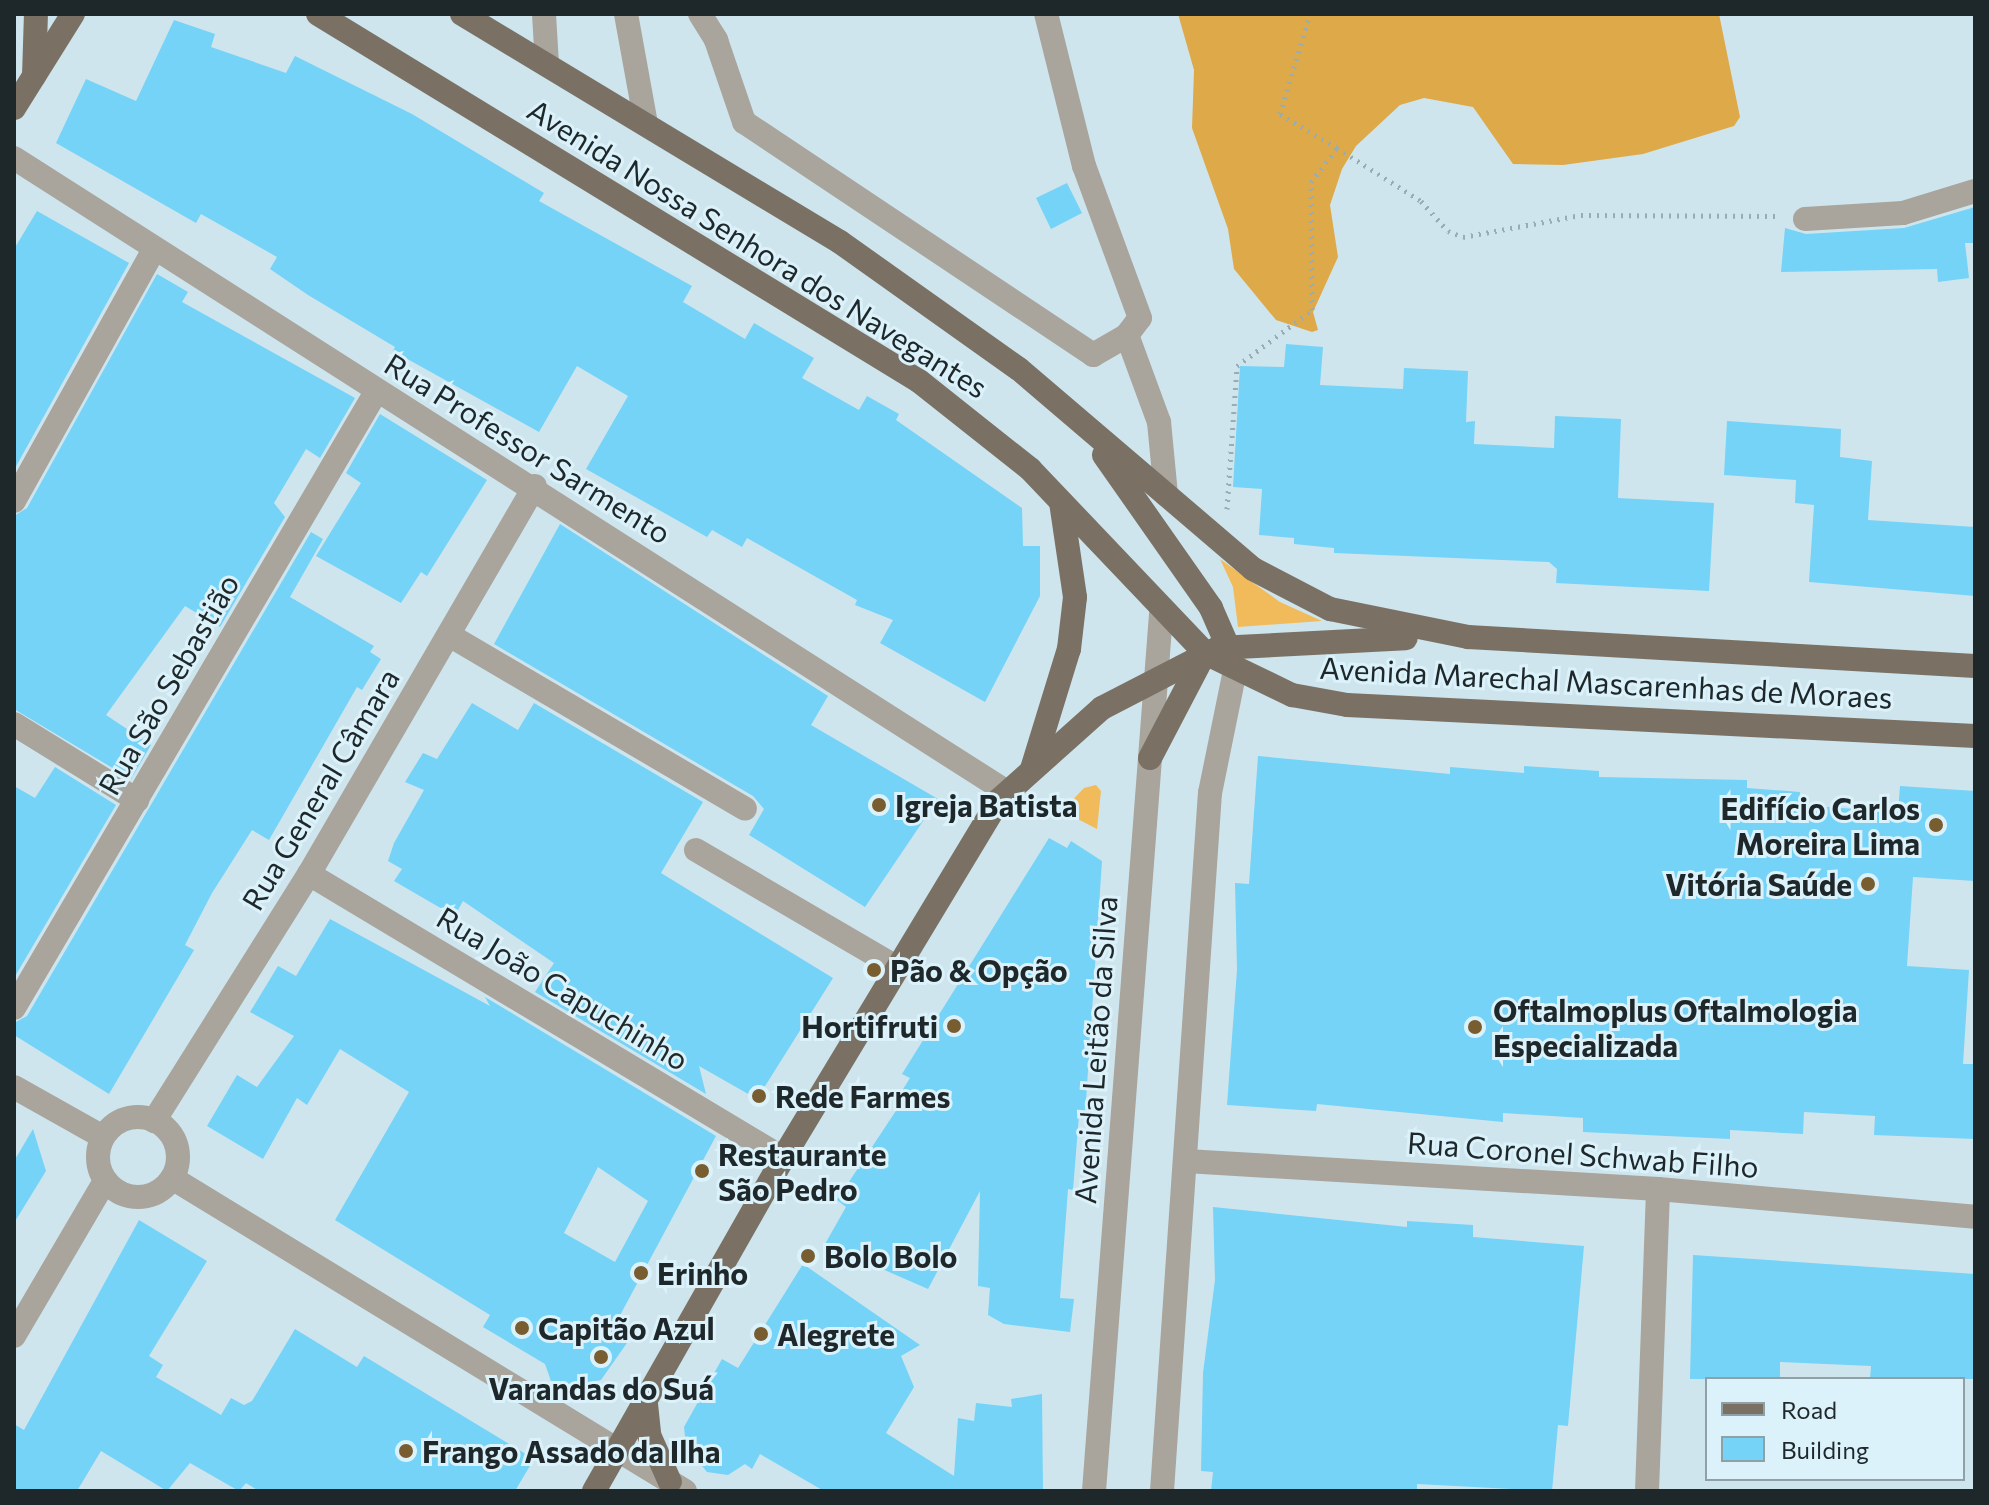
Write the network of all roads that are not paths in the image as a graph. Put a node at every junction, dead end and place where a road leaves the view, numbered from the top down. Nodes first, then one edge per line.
1 (36, 14) edge
2 (73, 14) edge
3 (318, 14) edge
4 (462, 14) edge
5 (544, 14) edge
6 (626, 14) edge
7 (700, 14) edge
8 (1046, 14) edge
9 (547, 65) junction
10 (34, 77) junction
11 (14, 108) edge
12 (646, 124) junction
13 (14, 158) edge
14 (1975, 191) edge
15 (1805, 219) road end
16 (153, 251) junction
17 (1127, 335) junction
18 (376, 392) junction
19 (1070, 412) junction
20 (21, 476) edge
21 (535, 486) junction
22 (1166, 495) junction
23 (1061, 500) junction
24 (14, 501) edge
25 (1161, 614) junction
26 (449, 635) junction
27 (1468, 637) junction
28 (1228, 644) junction
29 (1205, 653) junction
30 (1975, 666) edge
31 (1235, 670) junction
32 (1155, 680) junction
33 (14, 724) edge
34 (1975, 736) edge
35 (1150, 758) junction
36 (1032, 769) junction
37 (1007, 792) junction
38 (137, 800) junction
39 (745, 809) dead end
40 (696, 850) dead end
41 (309, 874) junction
42 (898, 968) junction
43 (14, 1008) edge
44 (14, 1087) edge
45 (154, 1121) junction
46 (103, 1137) junction
47 (783, 1158) junction
48 (1186, 1161) junction
49 (172, 1178) junction
50 (105, 1181) junction
51 (1658, 1189) junction
52 (1975, 1217) edge
53 (14, 1336) edge
54 (646, 1404) junction
55 (619, 1452) junction
56 (677, 1486) edge
57 (594, 1491) edge
58 (1094, 1491) edge
59 (1162, 1491) edge
60 (1647, 1491) edge

1 - 10 main road
2 - 10 main road
3 - 23 main road, Avenida Nossa Senhora dos Navegantes
4 - 9 main road, Avenida Nossa Senhora dos Navegantes
5 - 9 street
6 - 12 street
7 - 17 street
8 - 17 street
9 - 12 main road, Avenida Nossa Senhora dos Navegantes
10 - 11 main road
12 - 19 main road, Avenida Nossa Senhora dos Navegantes
13 - 16 street, Rua Professor Sarmento
14 - 15 street
16 - 18 street, Rua Professor Sarmento
16 - 20 street
17 - 22 street
18 - 21 street, Rua Professor Sarmento
18 - 38 street, Rua São Sebastião
19 - 22 main road, Avenida Marechal Mascarenhas de Moraes
19 - 28 main road
20 - 24 street
21 - 26 street, Rua General Câmara
21 - 37 street, Rua Professor Sarmento
22 - 27 main road, Avenida Marechal Mascarenhas de Moraes
23 - 25 main road, Avenida Nossa Senhora dos Navegantes
23 - 36 main road
25 - 29 main road, Avenida Marechal Mascarenhas de Moraes
25 - 32 street, Avenida Leitão da Silva
26 - 39 street
26 - 41 street, Rua General Câmara
27 - 28 main road
27 - 30 main road, Avenida Marechal Mascarenhas de Moraes
28 - 29 main road
28 - 31 main road
29 - 31 main road, Avenida Marechal Mascarenhas de Moraes
29 - 32 main road
29 - 35 main road
31 - 34 main road, Avenida Marechal Mascarenhas de Moraes
31 - 48 street
32 - 35 street, Avenida Leitão da Silva
32 - 36 main road
33 - 38 street
35 - 58 street, Avenida Leitão da Silva
36 - 37 main road
37 - 42 main road
38 - 43 street, Rua São Sebastião
40 - 42 street
41 - 45 street, Rua General Câmara
41 - 47 street, Rua João Capuchinho
42 - 47 main road
44 - 46 street
45 - 46 street
45 - 49 street
46 - 50 street
47 - 54 main road
48 - 51 street, Rua Coronel Schwab Filho
48 - 59 street
49 - 50 street
49 - 55 street
50 - 53 street
51 - 52 street, Rua Coronel Schwab Filho
51 - 60 street
54 - 55 main road
54 - 56 main road
55 - 56 street
55 - 57 main road

